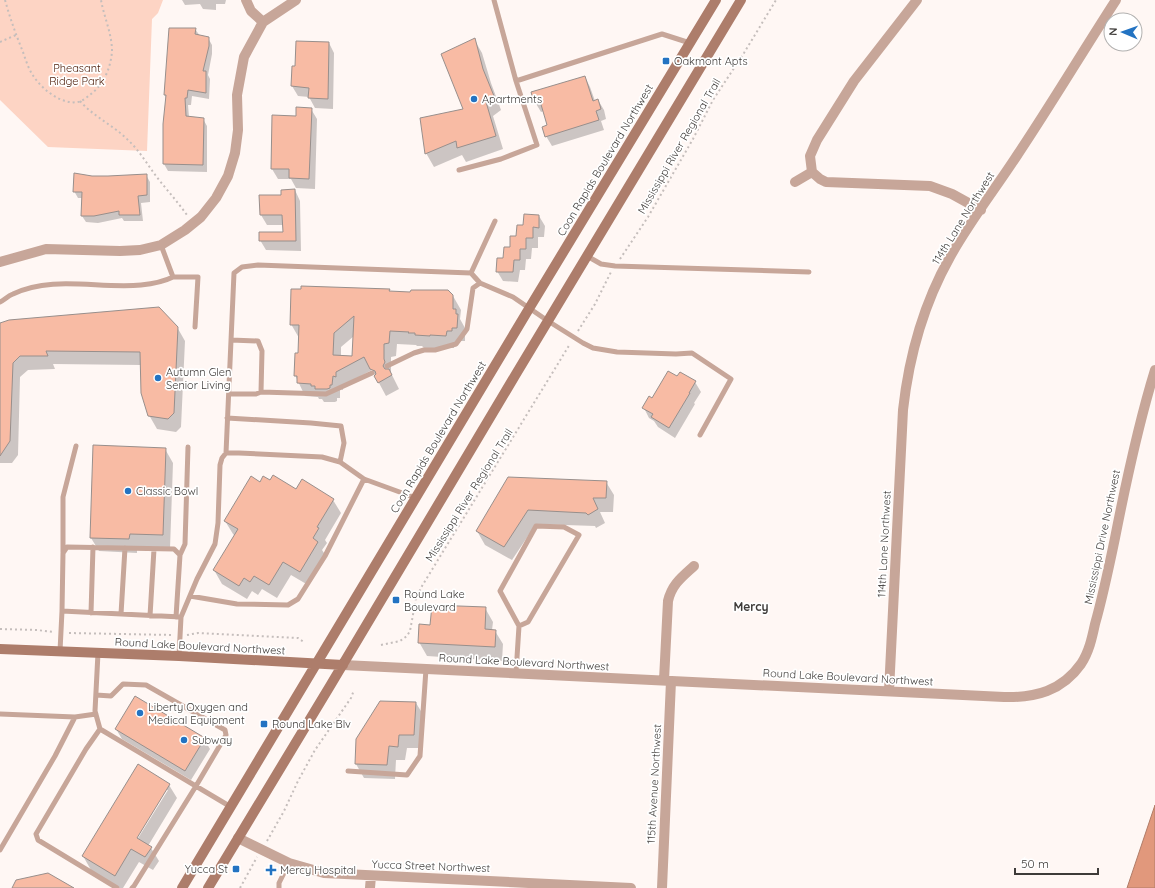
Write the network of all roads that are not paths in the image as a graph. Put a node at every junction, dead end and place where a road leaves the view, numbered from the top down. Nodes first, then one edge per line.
1 (246, 0) edge
2 (296, 0) edge
3 (494, 0) edge
4 (716, 0) edge
5 (741, 0) edge
6 (918, 0) edge
7 (1116, 0) edge
8 (263, 22) junction
9 (690, 43) junction
10 (516, 81) junction
11 (459, 170) dead end
12 (812, 172) junction
13 (795, 182) dead end
14 (981, 210) junction
15 (495, 221) dead end
16 (161, 245) junction
17 (587, 256) junction
18 (0, 262) edge
19 (808, 272) dead end
20 (471, 274) junction
21 (173, 277) junction
22 (480, 283) junction
23 (0, 302) edge
24 (530, 307) junction
25 (548, 321) junction
26 (195, 327) dead end
27 (231, 340) junction
28 (387, 366) dead end
29 (1155, 370) edge
30 (372, 372) dead end
31 (261, 392) junction
32 (228, 394) junction
33 (228, 418) junction
34 (700, 435) dead end
35 (76, 446) dead end
36 (188, 447) dead end
37 (226, 453) junction
38 (340, 462) junction
39 (364, 479) junction
40 (416, 498) junction
41 (93, 547) junction
42 (125, 548) junction
43 (154, 549) junction
44 (63, 553) junction
45 (180, 555) junction
46 (694, 566) dead end
47 (190, 596) junction
48 (62, 612) junction
49 (91, 613) junction
50 (121, 614) junction
51 (150, 616) junction
52 (178, 617) junction
53 (519, 626) junction
54 (0, 649) edge
55 (60, 651) junction
56 (98, 653) junction
57 (179, 656) junction
58 (316, 664) junction
59 (342, 665) junction
60 (426, 669) junction
61 (516, 673) junction
62 (668, 680) junction
63 (889, 691) junction
64 (1046, 692) joint
65 (96, 695) junction
66 (0, 714) edge
67 (96, 714) junction
68 (75, 717) junction
69 (100, 729) junction
70 (348, 771) dead end
71 (196, 786) junction
72 (231, 807) junction
73 (238, 838) junction
74 (0, 850) edge
75 (289, 863) junction
76 (371, 876) junction
77 (278, 886) edge
78 (117, 888) edge
79 (132, 888) edge
80 (182, 888) edge
81 (208, 888) edge
82 (370, 888) edge
83 (631, 888) edge
84 (662, 888) edge

1 - 8 street
2 - 8 street
3 - 10 lane
4 - 9 main road, Coon Rapids Boulevard Northwest
5 - 17 main road
6 - 12 street
7 - 14 street, 114th Lane Northwest
8 - 16 street
9 - 10 lane
9 - 24 main road, Coon Rapids Boulevard Northwest
10 - 11 lane
12 - 13 street
12 - 14 street
14 - 63 street, 114th Lane Northwest
15 - 20 lane
16 - 18 street
16 - 21 lane
17 - 19 lane
17 - 25 main road
20 - 22 lane
20 - 27 lane
21 - 23 lane
21 - 26 lane
22 - 24 lane
22 - 28 lane
24 - 25 lane
24 - 40 main road, Coon Rapids Boulevard Northwest
25 - 34 lane
25 - 59 main road
27 - 31 lane
27 - 32 lane
29 - 64 street, Mississippi Drive Northwest
30 - 31 lane
31 - 32 lane
32 - 33 lane
33 - 37 lane
33 - 38 lane
35 - 44 lane
36 - 45 lane
37 - 38 lane
37 - 47 lane
38 - 39 lane
39 - 40 lane
39 - 47 lane
40 - 58 main road, Coon Rapids Boulevard Northwest
41 - 42 lane
41 - 44 lane
41 - 49 lane
42 - 43 lane
42 - 50 lane
43 - 45 lane
43 - 51 lane
44 - 48 lane
45 - 52 lane
46 - 62 street, 115th Avenue Northwest
47 - 52 lane
48 - 49 lane
48 - 55 lane
49 - 50 lane
50 - 51 lane
51 - 52 lane
52 - 57 lane
53 - 53 lane
53 - 61 lane
54 - 55 main road, Round Lake Boulevard Northwest
55 - 56 main road, Round Lake Boulevard Northwest
56 - 57 main road, Round Lake Boulevard Northwest
56 - 65 lane
57 - 58 main road, Round Lake Boulevard Northwest
58 - 59 main road, Round Lake Boulevard Northwest
58 - 72 main road, Coon Rapids Boulevard Northwest
59 - 60 street, Round Lake Boulevard Northwest
59 - 73 main road
60 - 61 street, Round Lake Boulevard Northwest
60 - 70 lane
61 - 62 street, Round Lake Boulevard Northwest
62 - 63 street, Round Lake Boulevard Northwest
62 - 84 street, 115th Avenue Northwest
63 - 64 street, Round Lake Boulevard Northwest
65 - 67 lane
65 - 71 lane
66 - 68 lane
67 - 68 lane
67 - 69 lane
68 - 74 lane
69 - 71 lane
69 - 78 lane
71 - 72 lane
71 - 79 lane
72 - 80 main road, Coon Rapids Boulevard Northwest
73 - 75 street, Yucca Street Northwest
73 - 81 main road
75 - 76 street, Yucca Street Northwest
75 - 77 lane
76 - 82 street
76 - 83 street, Yucca Street Northwest

